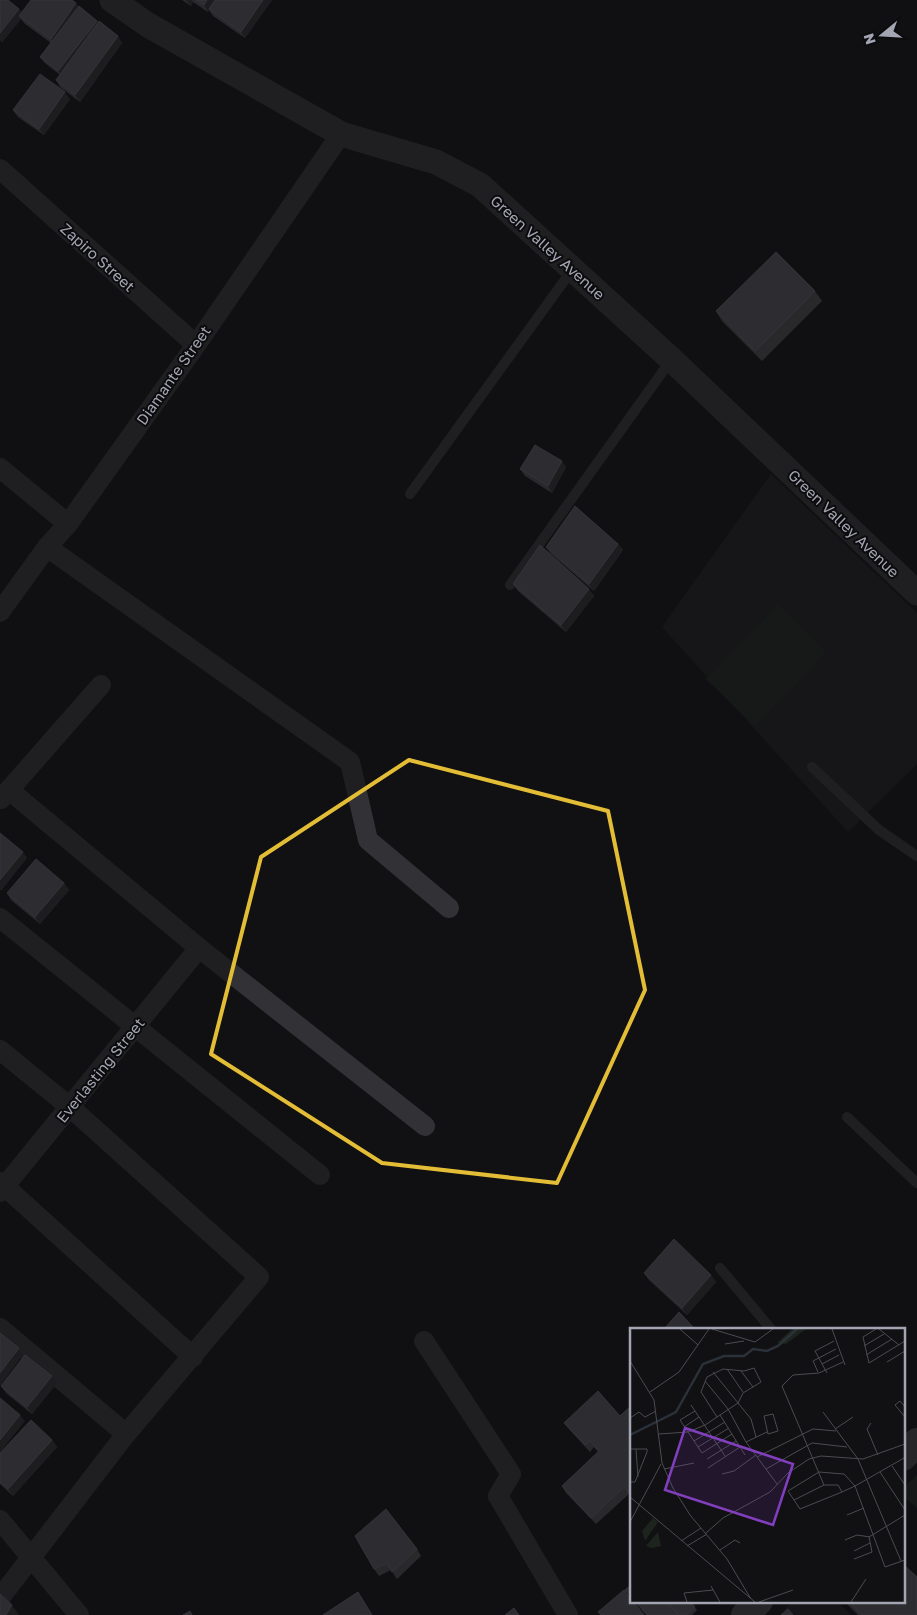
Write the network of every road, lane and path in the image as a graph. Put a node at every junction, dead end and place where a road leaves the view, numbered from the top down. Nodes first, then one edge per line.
1 (112, 0) edge
2 (341, 134) junction
3 (0, 169) edge
4 (573, 269) junction
5 (196, 345) junction
6 (671, 359) junction
7 (0, 468) edge
8 (410, 494) dead end
9 (68, 524) junction
10 (47, 547) junction
11 (510, 585) dead end
12 (917, 593) edge
13 (0, 612) edge
14 (101, 685) dead end
15 (812, 767) dead end
16 (4, 795) edge
17 (917, 856) edge
18 (449, 908) dead end
19 (0, 918) edge
20 (199, 948) junction
21 (134, 1028) junction
22 (0, 1050) edge
23 (70, 1107) junction
24 (847, 1117) dead end
25 (425, 1126) dead end
26 (320, 1174) dead end
27 (917, 1183) edge
28 (2, 1187) edge
29 (720, 1268) dead end
30 (0, 1328) edge
31 (770, 1328) edge
32 (424, 1341) dead end
33 (193, 1357) junction
34 (126, 1434) junction
35 (917, 1442) edge
36 (904, 1455) edge
37 (0, 1520) edge
38 (33, 1558) junction
39 (0, 1598) edge
40 (758, 1602) edge
41 (79, 1615) edge
42 (568, 1615) edge
43 (745, 1615) edge

1 - 2 street, Green Valley Avenue
2 - 4 street, Green Valley Avenue
2 - 5 street, Diamante Street
3 - 5 street, Zapiro Street
4 - 6 street, Green Valley Avenue
4 - 8 lane
5 - 9 street, Diamante Street
6 - 11 lane
6 - 12 street, Green Valley Avenue
7 - 9 street
9 - 10 street, Diamante Street
10 - 13 street, Diamante Street
10 - 18 street
14 - 16 street
15 - 17 lane
16 - 20 street
19 - 21 street
20 - 21 street, Everlasting Street
20 - 25 street
21 - 23 street, Everlasting Street
21 - 26 street
22 - 23 street
23 - 28 street, Everlasting Street
23 - 33 street
24 - 27 lane
28 - 33 street
29 - 31 lane
30 - 34 street
32 - 42 street
33 - 34 street
34 - 38 street
35 - 36 main road
37 - 38 street
38 - 39 street
38 - 41 street
40 - 43 main road

